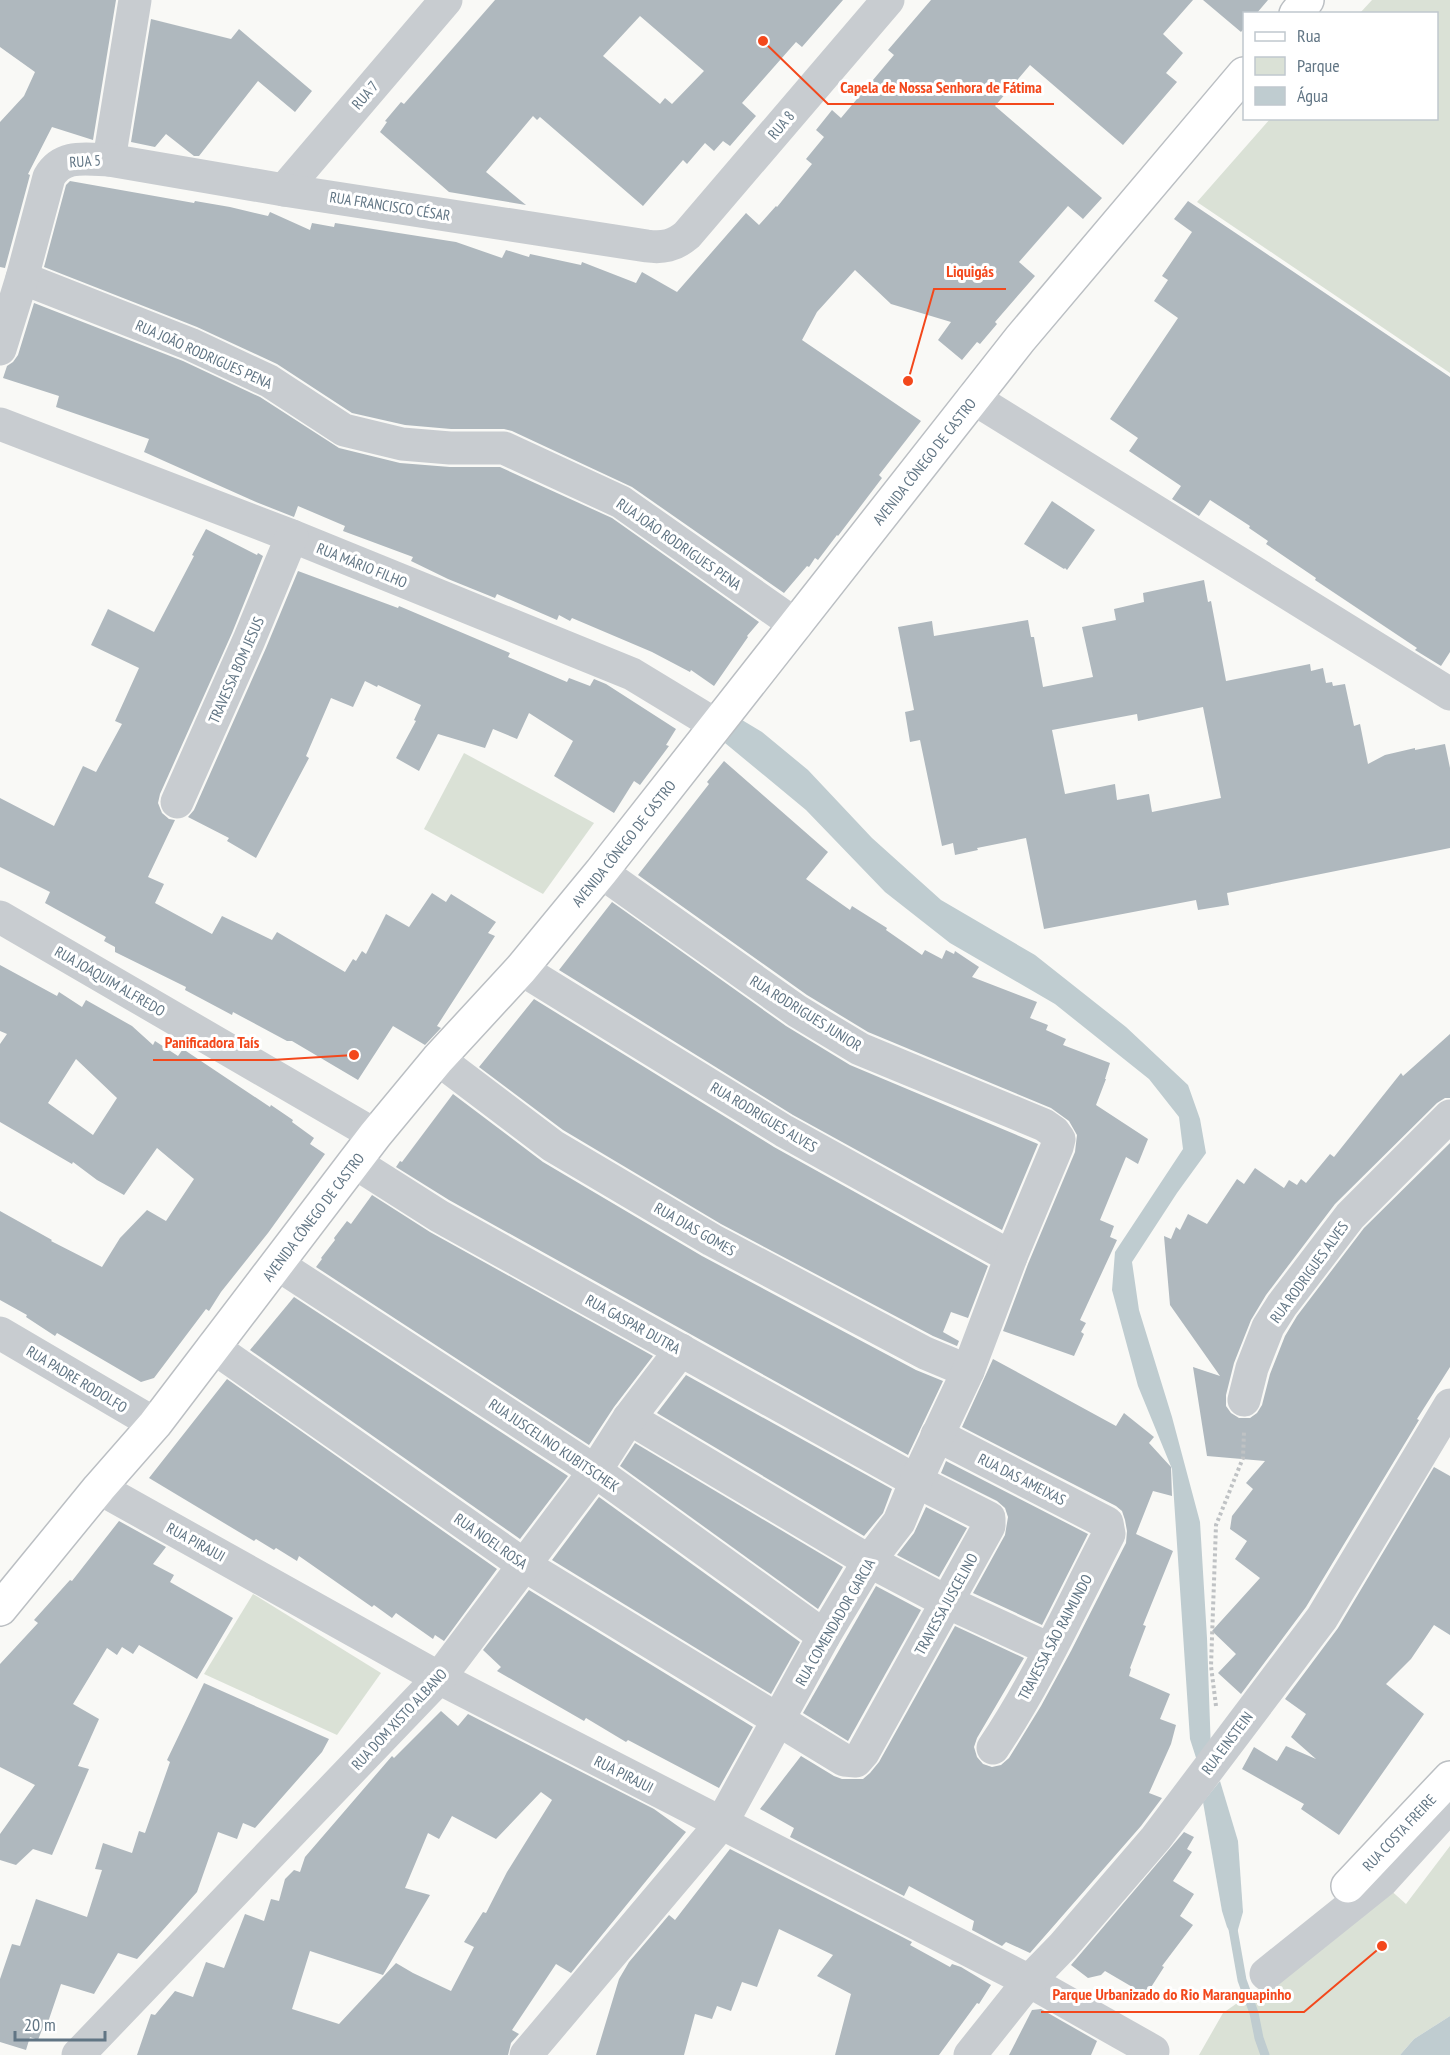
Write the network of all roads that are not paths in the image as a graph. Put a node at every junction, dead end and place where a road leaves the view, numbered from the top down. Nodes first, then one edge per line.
1 (135, 0) edge
2 (446, 0) edge
3 (888, 0) edge
4 (1307, 0) edge
5 (1298, 12) edge
6 (1243, 76) edge
7 (109, 159) junction
8 (284, 190) junction
9 (671, 246) joint
10 (22, 278) junction
11 (0, 349) edge
12 (973, 398) junction
13 (0, 424) edge
14 (292, 536) junction
15 (796, 625) junction
16 (1450, 694) edge
17 (716, 725) junction
18 (177, 802) dead end
19 (601, 872) junction
20 (0, 917) edge
21 (521, 969) junction
22 (438, 1059) junction
23 (1450, 1116) edge
24 (375, 1135) junction
25 (1059, 1139) joint
26 (354, 1162) junction
27 (1011, 1257) junction
28 (277, 1264) junction
29 (0, 1333) edge
30 (213, 1347) junction
31 (681, 1350) junction
32 (968, 1371) junction
33 (1244, 1400) road end
34 (1450, 1405) edge
35 (629, 1418) junction
36 (154, 1424) junction
37 (937, 1435) junction
38 (595, 1471) junction
39 (916, 1481) junction
40 (99, 1488) junction
41 (1107, 1523) joint
42 (869, 1561) junction
43 (524, 1565) junction
44 (947, 1602) junction
45 (0, 1609) edge
46 (824, 1636) junction
47 (1049, 1649) junction
48 (439, 1678) junction
49 (779, 1721) junction
50 (993, 1748) dead end
51 (856, 1761) joint
52 (1450, 1778) edge
53 (1450, 1806) edge
54 (721, 1824) junction
55 (1348, 1886) dead end
56 (1266, 1974) dead end
57 (1029, 1981) junction
58 (1153, 2051) dead end
59 (78, 2055) edge
60 (526, 2055) edge
61 (970, 2055) edge

1 - 7 street, RUA 5
2 - 8 street, RUA 7
3 - 9 street, RUA 8
4 - 5 main road
6 - 12 main road, AVENIDA CÔNEGO DE CASTRO
7 - 8 street, RUA FRANCISCO CÉSAR
7 - 10 street, RUA 5
8 - 9 street, RUA FRANCISCO CÉSAR
10 - 11 street, RUA 5
10 - 15 street, RUA JOÃO RODRIGUES PENA
12 - 15 main road, AVENIDA CÔNEGO DE CASTRO
12 - 16 street
13 - 14 street, RUA MÁRIO FILHO
14 - 17 street, RUA MÁRIO FILHO
14 - 18 street, TRAVESSA BOM JESUS
15 - 17 main road, AVENIDA CÔNEGO DE CASTRO
17 - 19 main road, AVENIDA CÔNEGO DE CASTRO
19 - 21 main road, AVENIDA CÔNEGO DE CASTRO
19 - 25 street, RUA RODRIGUES JUNIOR
20 - 24 street, RUA JOAQUIM ALFREDO
21 - 22 main road, AVENIDA CÔNEGO DE CASTRO
21 - 27 street, RUA RODRIGUES ALVES
22 - 24 main road, AVENIDA CÔNEGO DE CASTRO
22 - 32 street, RUA DIAS GOMES
23 - 33 street, RUA RODRIGUES ALVES
24 - 26 main road, AVENIDA CÔNEGO DE CASTRO
25 - 27 street, RUA COMENDADOR GARCIA
26 - 28 main road, AVENIDA CÔNEGO DE CASTRO
26 - 31 street, RUA GASPAR DUTRA
27 - 32 street, RUA COMENDADOR GARCIA
28 - 30 main road, AVENIDA CÔNEGO DE CASTRO
28 - 38 street, RUA JUSCELINO KUBITSCHEK
29 - 36 street, RUA PADRE RODOLFO
30 - 36 main road, AVENIDA CÔNEGO DE CASTRO
30 - 43 street, RUA NOEL ROSA
31 - 35 street, RUA DOM XISTO ALBANO
31 - 39 street, RUA GASPAR DUTRA
32 - 37 street, RUA COMENDADOR GARCIA
34 - 57 street, RUA EINSTEIN
35 - 38 street, RUA DOM XISTO ALBANO
35 - 42 street
36 - 40 main road, AVENIDA CÔNEGO DE CASTRO
37 - 39 street, RUA COMENDADOR GARCIA
37 - 41 street, RUA DAS AMEIXAS
38 - 43 street, RUA DOM XISTO ALBANO
38 - 46 street, RUA JUSCELINO KUBITSCHEK
39 - 42 street, RUA COMENDADOR GARCIA
39 - 44 street, TRAVESSA JUSCELINO
40 - 45 main road, AVENIDA CÔNEGO DE CASTRO
40 - 48 street, RUA PIRAJUI
41 - 47 street, TRAVESSA SÃO RAIMUNDO
42 - 44 street
42 - 46 street, RUA COMENDADOR GARCIA
43 - 48 street, RUA DOM XISTO ALBANO
43 - 49 street, RUA NOEL ROSA
44 - 47 street
44 - 51 street, TRAVESSA JUSCELINO
46 - 49 street, RUA COMENDADOR GARCIA
47 - 50 street, TRAVESSA SÃO RAIMUNDO
48 - 54 street, RUA PIRAJUI
48 - 59 street, RUA DOM XISTO ALBANO
49 - 51 street, RUA NOEL ROSA
49 - 54 street, RUA COMENDADOR GARCIA
52 - 55 main road, RUA COSTA FREIRE
53 - 56 street
54 - 57 street, RUA PIRAJUI
54 - 60 street, RUA COMENDADOR GARCIA
57 - 58 street, RUA PIRAJUI
57 - 61 street, RUA EINSTEIN

